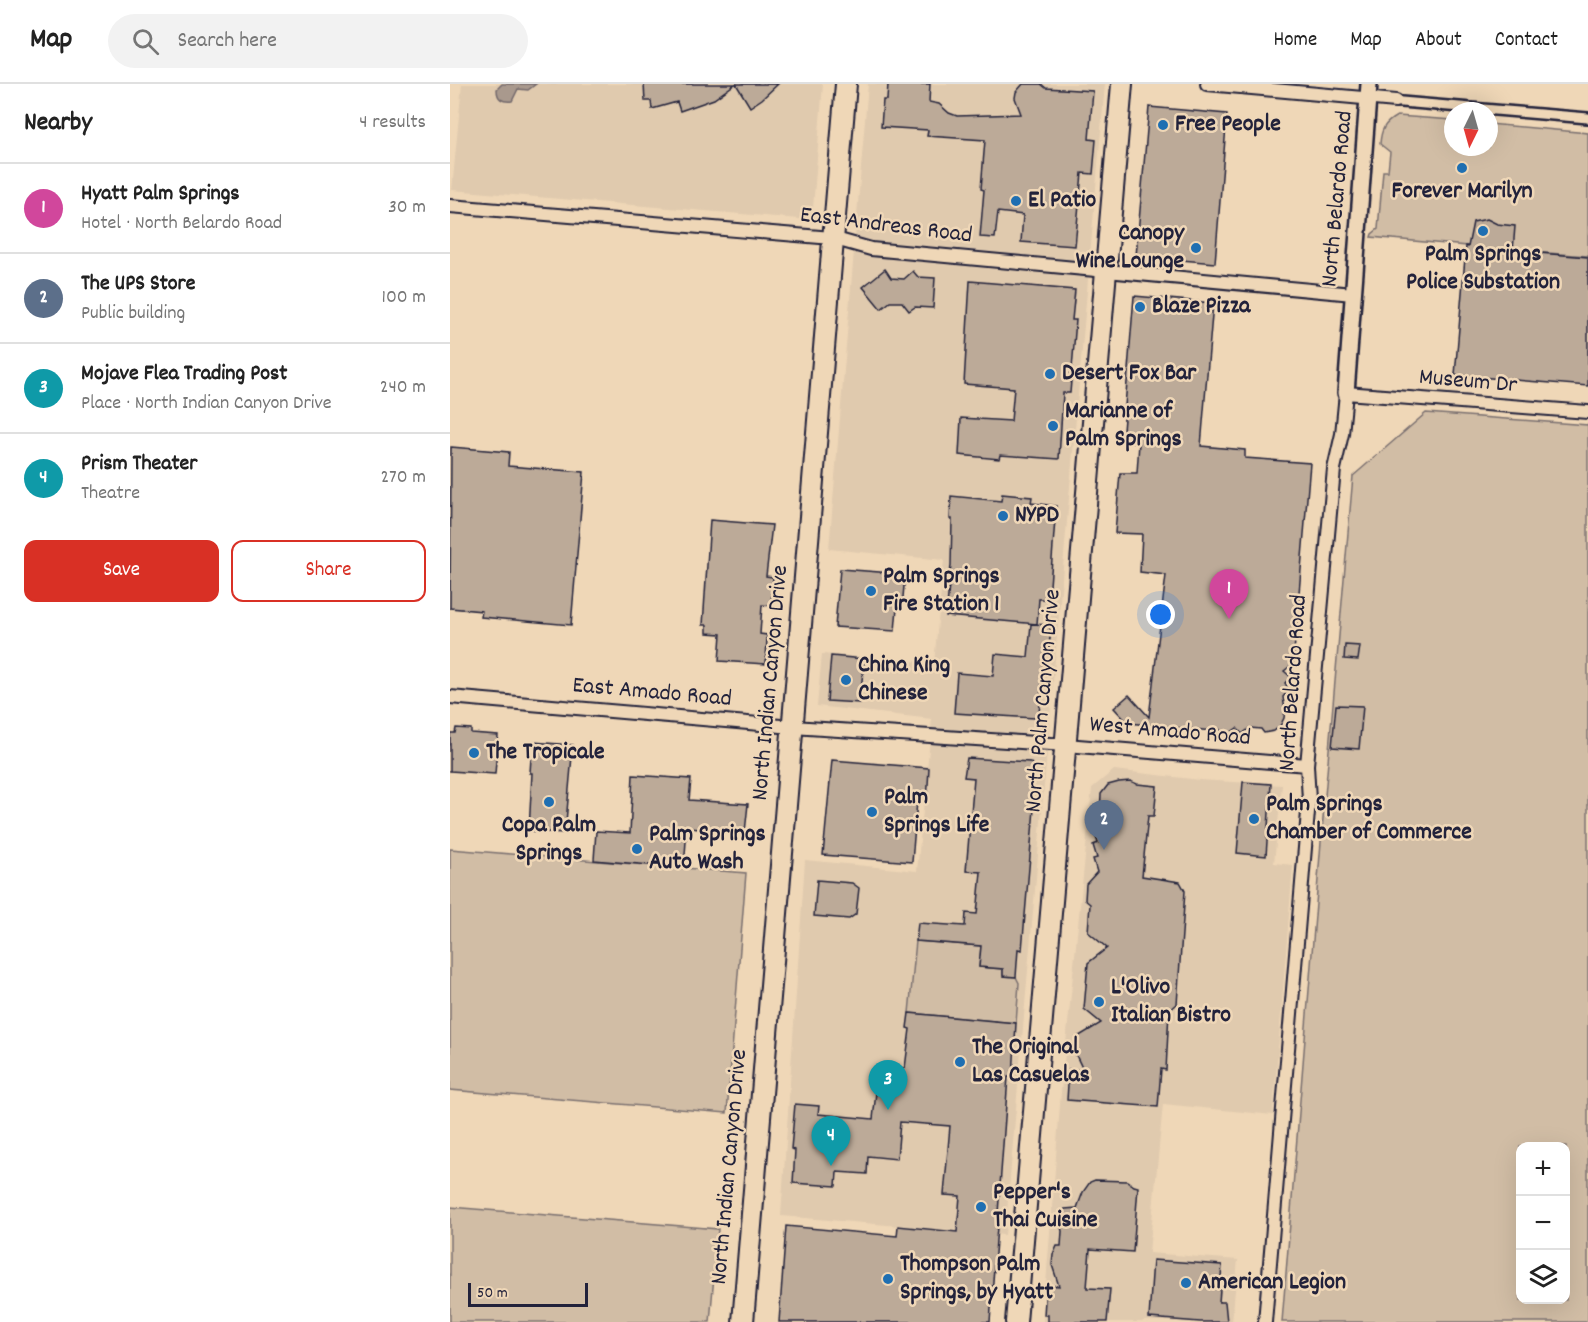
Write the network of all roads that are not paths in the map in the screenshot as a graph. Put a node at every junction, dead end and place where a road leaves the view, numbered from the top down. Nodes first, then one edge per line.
1 (846, 84) edge
2 (1122, 84) edge
3 (1207, 84) edge
4 (1369, 91) edge
5 (1588, 118) edge
6 (450, 206) edge
7 (832, 238) junction
8 (1106, 270) junction
9 (1353, 294) junction
10 (1346, 393) junction
11 (1588, 412) edge
12 (450, 697) edge
13 (793, 727) junction
14 (1066, 745) junction
15 (1307, 765) junction
16 (743, 1322) edge
17 (1016, 1322) edge
18 (1265, 1322) edge

1 - 7 main road, North Indian Canyon Drive
2 - 8 main road, North Palm Canyon Drive
3 - 4 street
4 - 5 street
4 - 9 street, North Belardo Road
6 - 7 street, East Andreas Road
7 - 8 street, East Andreas Road
7 - 13 main road, North Indian Canyon Drive
8 - 9 street, East Andreas Road
8 - 14 main road, North Palm Canyon Drive
9 - 10 street, North Belardo Road
10 - 11 street, Museum Dr
10 - 15 street, North Belardo Road
12 - 13 street, East Amado Road
13 - 14 street, East Amado Road
13 - 16 main road, North Indian Canyon Drive
14 - 15 street, West Amado Road
14 - 17 main road, North Palm Canyon Drive
15 - 18 street, North Belardo Road

